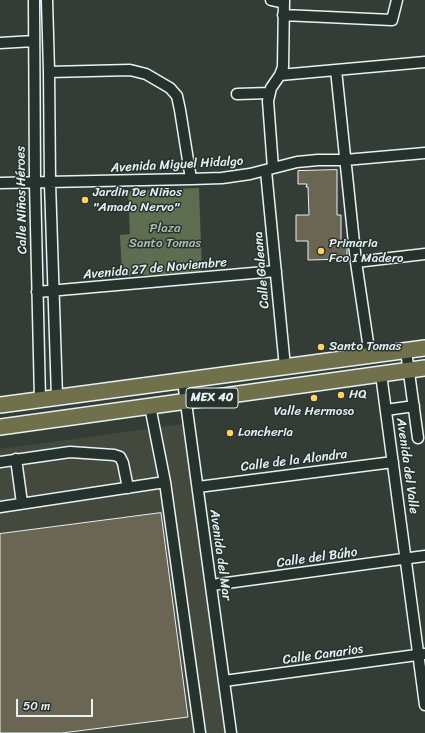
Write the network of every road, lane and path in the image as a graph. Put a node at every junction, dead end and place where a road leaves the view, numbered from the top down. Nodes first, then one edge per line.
1 (34, 0) edge
2 (47, 0) edge
3 (271, 0) edge
4 (397, 0) edge
5 (284, 1) edge
6 (284, 15) junction
7 (34, 41) junction
8 (0, 43) edge
9 (425, 62) edge
10 (336, 70) junction
11 (50, 72) junction
12 (280, 76) junction
13 (269, 93) junction
14 (237, 94) dead end
15 (425, 154) edge
16 (345, 160) junction
17 (270, 169) junction
18 (191, 179) junction
19 (0, 183) edge
20 (35, 183) junction
21 (50, 183) junction
22 (425, 254) edge
23 (356, 262) junction
24 (276, 271) junction
25 (53, 291) junction
26 (37, 292) junction
27 (425, 348) edge
28 (406, 351) junction
29 (370, 356) junction
30 (285, 367) junction
31 (425, 368) edge
32 (409, 371) junction
33 (381, 374) junction
34 (183, 380) junction
35 (57, 397) junction
36 (40, 400) junction
37 (186, 401) junction
38 (0, 405) edge
39 (150, 406) junction
40 (414, 406) junction
41 (386, 410) junction
42 (0, 427) edge
43 (418, 438) dead end
44 (16, 459) junction
45 (0, 462) edge
46 (393, 462) junction
47 (165, 482) junction
48 (198, 487) junction
49 (128, 488) junction
50 (22, 503) junction
51 (0, 507) edge
52 (425, 556) edge
53 (406, 559) junction
54 (212, 585) junction
55 (422, 654) edge
56 (224, 681) junction
57 (425, 705) edge
58 (200, 733) edge
59 (231, 733) edge

1 - 7 street, Calle Niños Héroes
2 - 11 street
3 - 5 street
4 - 6 street
5 - 6 street
6 - 12 street
7 - 8 street
7 - 20 street, Calle Niños Héroes
9 - 10 street
10 - 12 street
10 - 16 street
11 - 18 street
11 - 21 street
12 - 13 street
13 - 14 street
13 - 17 street, Calle Galeana
15 - 16 street, Avenida Miguel Hidalgo
16 - 17 street, Avenida Miguel Hidalgo
16 - 23 street
17 - 18 street, Avenida Miguel Hidalgo
17 - 24 street, Calle Galeana
18 - 21 street, Avenida Miguel Hidalgo
19 - 20 street, Avenida Miguel Hidalgo
20 - 21 street, Avenida Miguel Hidalgo
20 - 26 street, Calle Niños Héroes
21 - 25 street
22 - 23 street
23 - 29 street
24 - 25 street, Avenida 27 de Noviembre
24 - 30 street, Calle Galeana
25 - 26 street, Avenida 27 de Noviembre
25 - 35 street
26 - 36 street, Calle Niños Héroes
27 - 28 highway, MEX 40
28 - 29 highway, MEX 40
28 - 32 street
29 - 30 highway, MEX 40
30 - 34 highway, MEX 40
31 - 32 highway, MEX 40
32 - 33 highway, MEX 40
32 - 40 street
33 - 37 highway, MEX 40
33 - 41 street, Avenida del Valle
34 - 35 highway, MEX 40
34 - 37 street, Avenida del Mar
35 - 36 highway, MEX 40
36 - 38 highway, MEX 40
37 - 39 highway, MEX 40
37 - 48 street, Avenida del Mar
39 - 42 highway, MEX 40
39 - 47 street
40 - 41 street
40 - 43 street
41 - 46 street, Avenida del Valle
44 - 45 street
44 - 49 street
44 - 50 street
46 - 48 street, Calle de la Alondra
46 - 53 street, Avenida del Valle
47 - 49 street
47 - 58 street
48 - 54 street, Avenida del Mar
49 - 50 street
50 - 51 street
52 - 53 street, Calle del Búho
53 - 54 street, Calle del Búho
53 - 55 street, Avenida del Valle
54 - 56 street, Avenida del Mar
55 - 56 street, Calle Canarios
55 - 57 street, Avenida del Valle
56 - 59 street, Avenida del Mar

